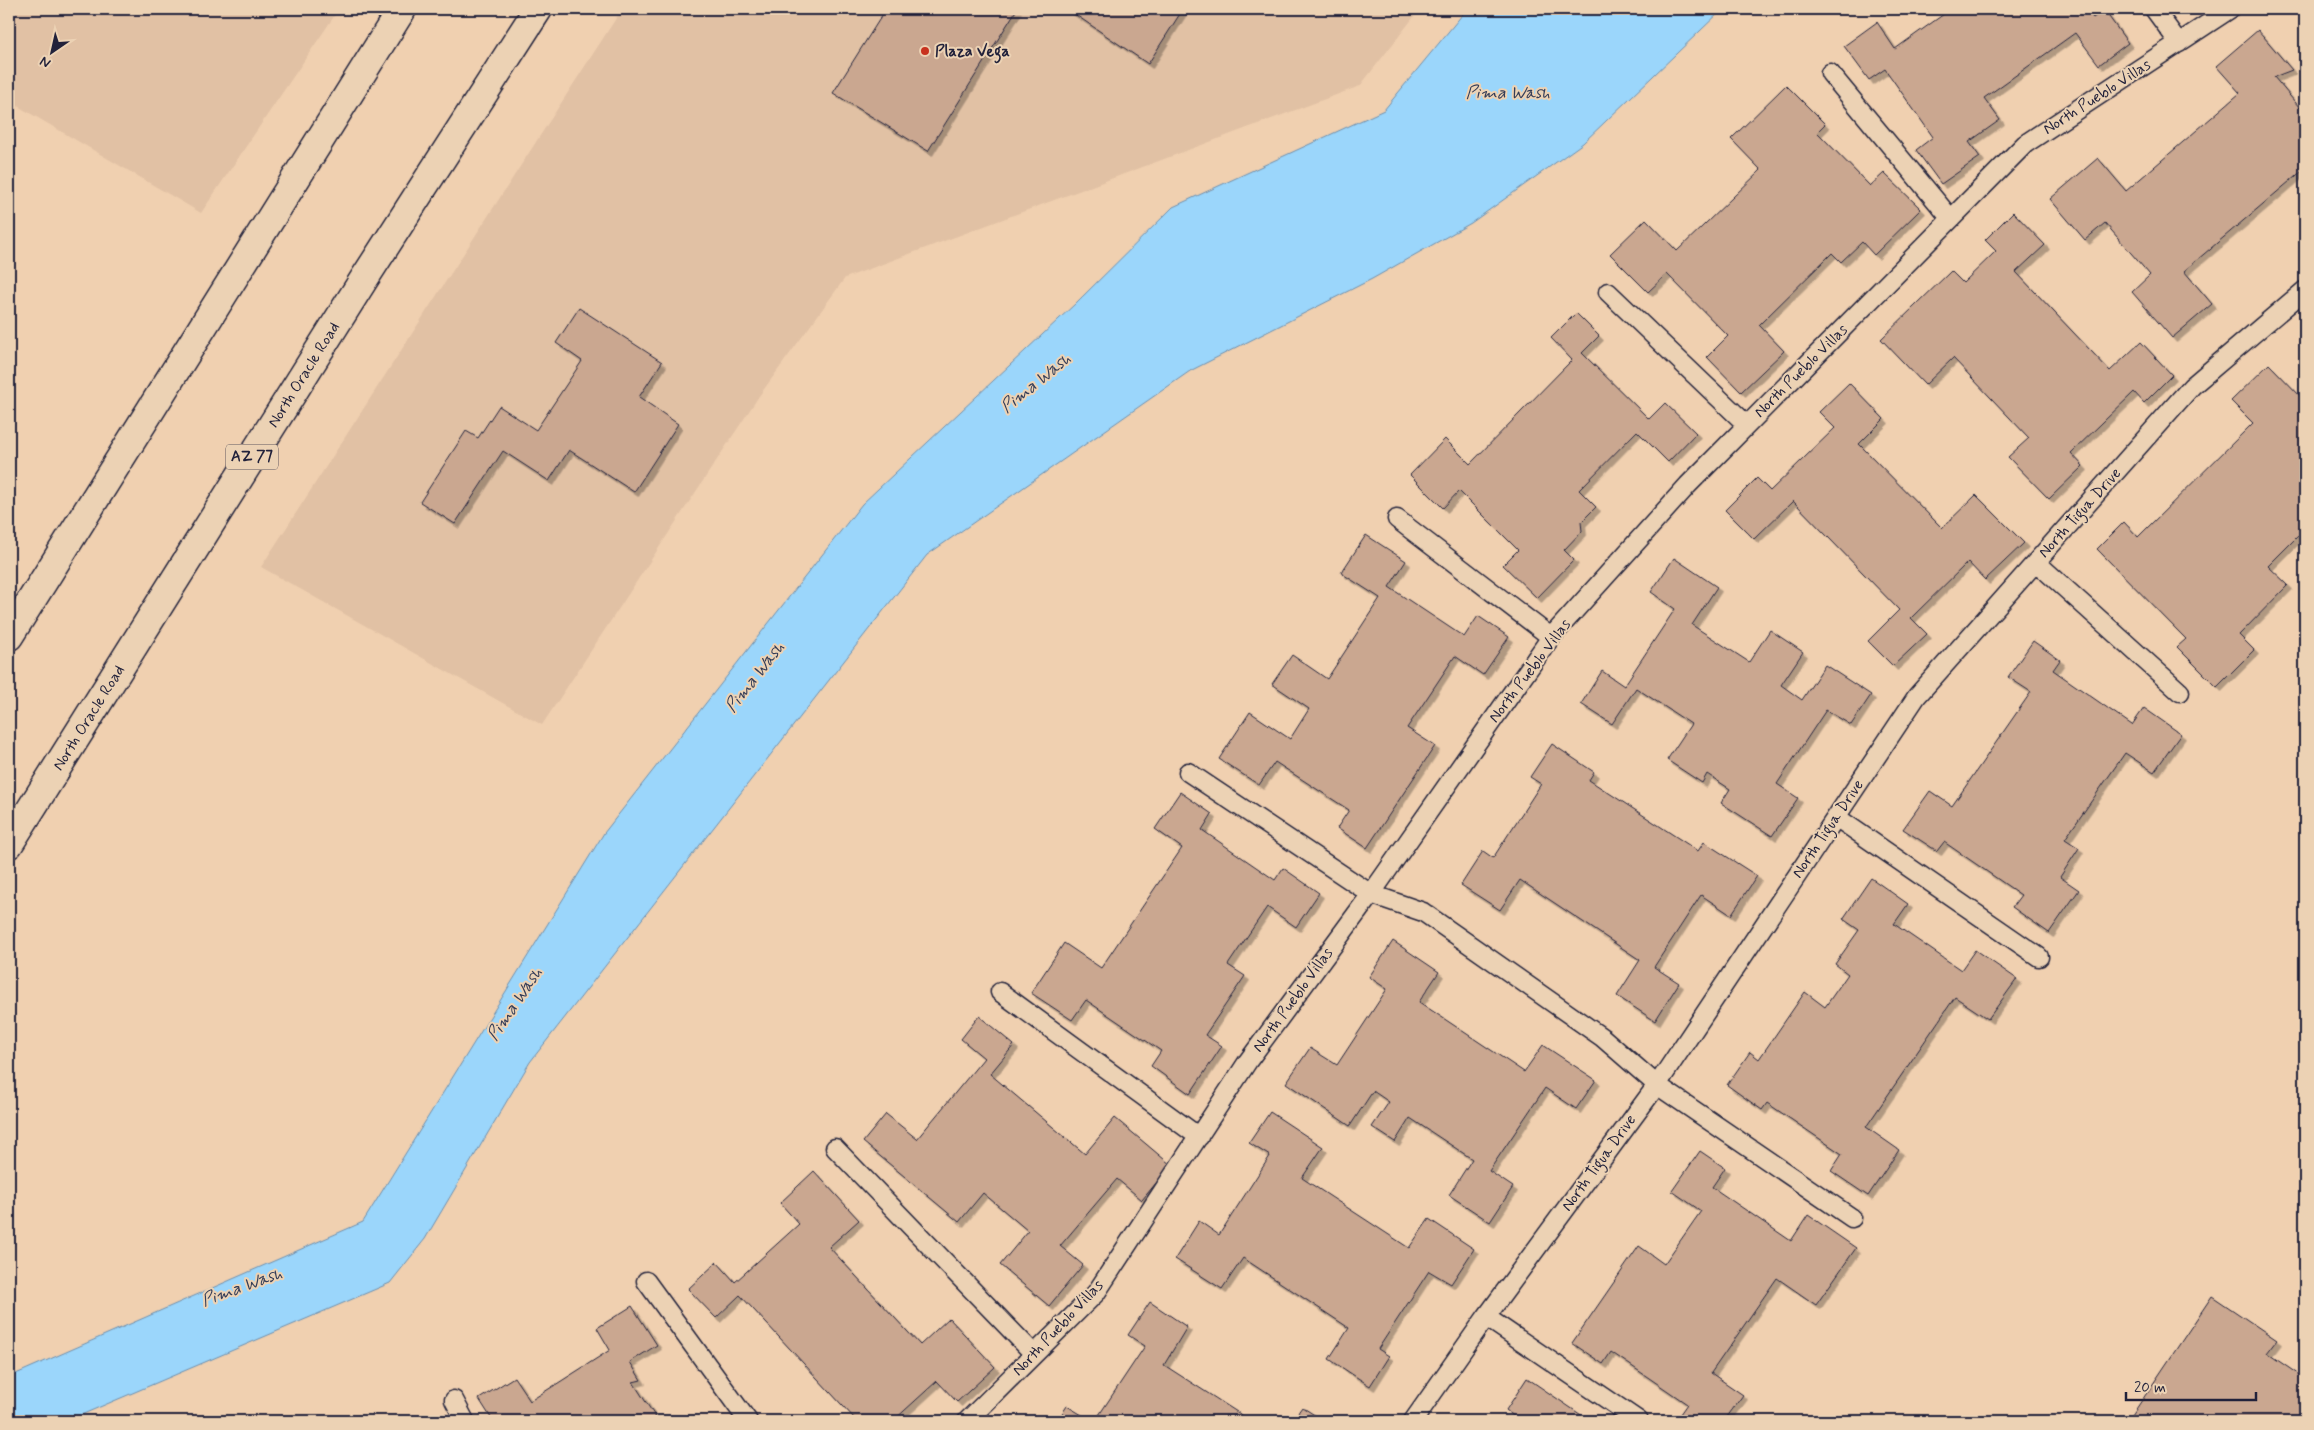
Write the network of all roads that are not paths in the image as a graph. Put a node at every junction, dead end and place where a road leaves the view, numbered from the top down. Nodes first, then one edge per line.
1 (402, 9) edge
2 (538, 9) edge
3 (2154, 9) edge
4 (2230, 9) edge
5 (2179, 43) junction
6 (1830, 73) dead end
7 (1951, 218) junction
8 (1608, 292) dead end
9 (2302, 298) edge
10 (1747, 425) junction
11 (1397, 519) dead end
12 (2036, 562) junction
13 (9, 636) edge
14 (1551, 637) junction
15 (2180, 692) dead end
16 (1188, 772) dead end
17 (1836, 817) junction
18 (9, 844) edge
19 (1371, 894) junction
20 (2038, 957) dead end
21 (1000, 992) dead end
22 (1657, 1085) junction
23 (1199, 1137) junction
24 (835, 1148) dead end
25 (1852, 1218) dead end
26 (646, 1281) dead end
27 (1486, 1317) junction
28 (1034, 1354) junction
29 (454, 1400) dead end
30 (465, 1421) edge
31 (748, 1421) edge
32 (967, 1421) edge
33 (1413, 1421) edge
34 (1639, 1421) edge

1 - 13 highway
2 - 18 highway, North Oracle Road / AZ 77
3 - 5 lane
4 - 5 lane, North Pueblo Villas
5 - 7 lane, North Pueblo Villas
6 - 7 lane
7 - 10 lane, North Pueblo Villas
8 - 10 lane
9 - 12 lane, North Tigua Drive
10 - 14 lane, North Pueblo Villas
11 - 14 lane
12 - 15 lane
12 - 17 lane, North Tigua Drive
14 - 19 lane, North Pueblo Villas
16 - 19 lane
17 - 20 lane
17 - 22 lane, North Tigua Drive
19 - 22 lane
19 - 23 lane, North Pueblo Villas
21 - 23 lane
22 - 25 lane
22 - 27 lane, North Tigua Drive
23 - 28 lane, North Pueblo Villas
24 - 28 lane
26 - 31 lane
27 - 33 lane, North Tigua Drive
27 - 34 lane
28 - 32 lane, North Pueblo Villas
29 - 30 lane

